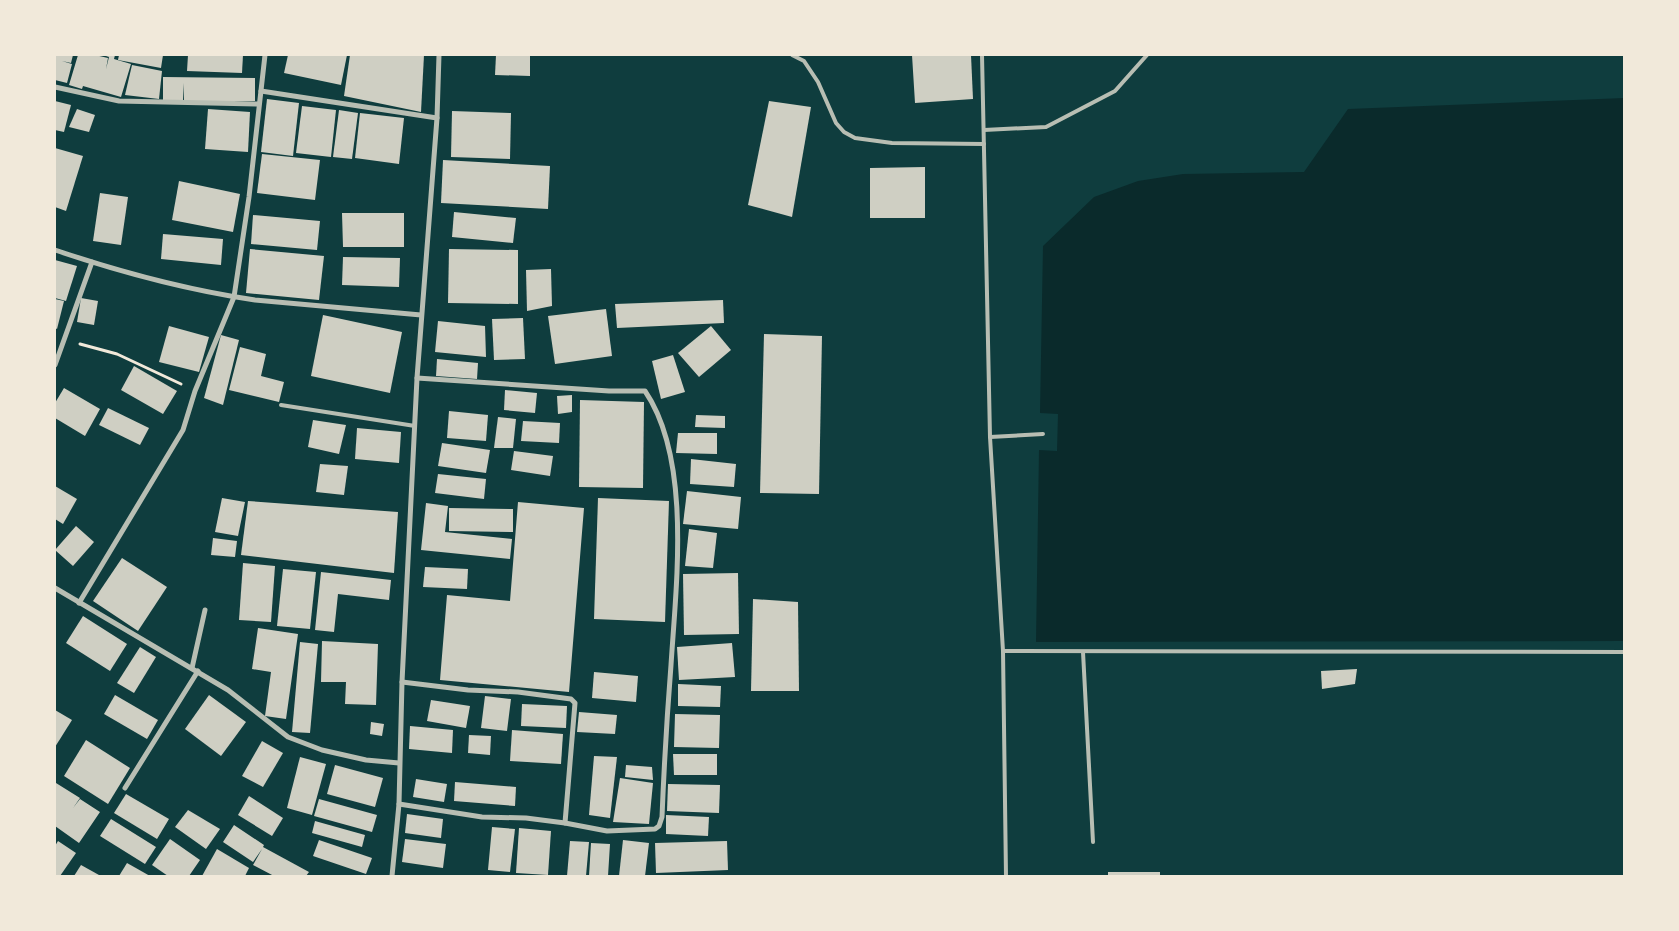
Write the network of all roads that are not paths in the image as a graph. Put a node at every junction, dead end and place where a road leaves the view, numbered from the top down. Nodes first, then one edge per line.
1 (265, 55) edge
2 (439, 55) edge
3 (792, 55) edge
4 (982, 55) edge
5 (1147, 55) edge
6 (55, 87) edge
7 (261, 91) junction
8 (258, 104) junction
9 (437, 118) junction
10 (984, 130) junction
11 (984, 144) junction
12 (55, 250) edge
13 (92, 262) junction
14 (234, 297) junction
15 (422, 315) junction
16 (55, 365) edge
17 (417, 378) junction
18 (281, 405) dead end
19 (415, 426) junction
20 (1043, 434) dead end
21 (990, 437) junction
22 (55, 588) edge
23 (79, 603) junction
24 (206, 610) dead end
25 (1003, 651) junction
26 (1083, 652) junction
27 (1624, 652) edge
28 (192, 668) junction
29 (198, 672) junction
30 (402, 682) junction
31 (399, 763) junction
32 (125, 788) dead end
33 (399, 804) junction
34 (565, 823) junction
35 (1093, 842) dead end
36 (392, 876) edge
37 (1006, 876) edge

1 - 7 street
2 - 9 street
3 - 11 lane
4 - 10 lane
5 - 10 lane
6 - 8 street
7 - 8 street
7 - 9 street
8 - 14 street
9 - 15 street
10 - 11 lane
11 - 21 lane
12 - 13 street
13 - 14 street
13 - 16 street
14 - 15 street
14 - 23 street
15 - 17 street
17 - 19 street
17 - 34 street
18 - 19 lane
19 - 30 street
20 - 21 lane
21 - 25 lane
22 - 23 street
23 - 28 street
24 - 28 street
25 - 26 lane
25 - 37 lane
26 - 27 lane
26 - 35 lane
28 - 29 street
29 - 31 street
29 - 32 street
30 - 31 street
30 - 34 street
31 - 33 street
33 - 34 street
33 - 36 street

